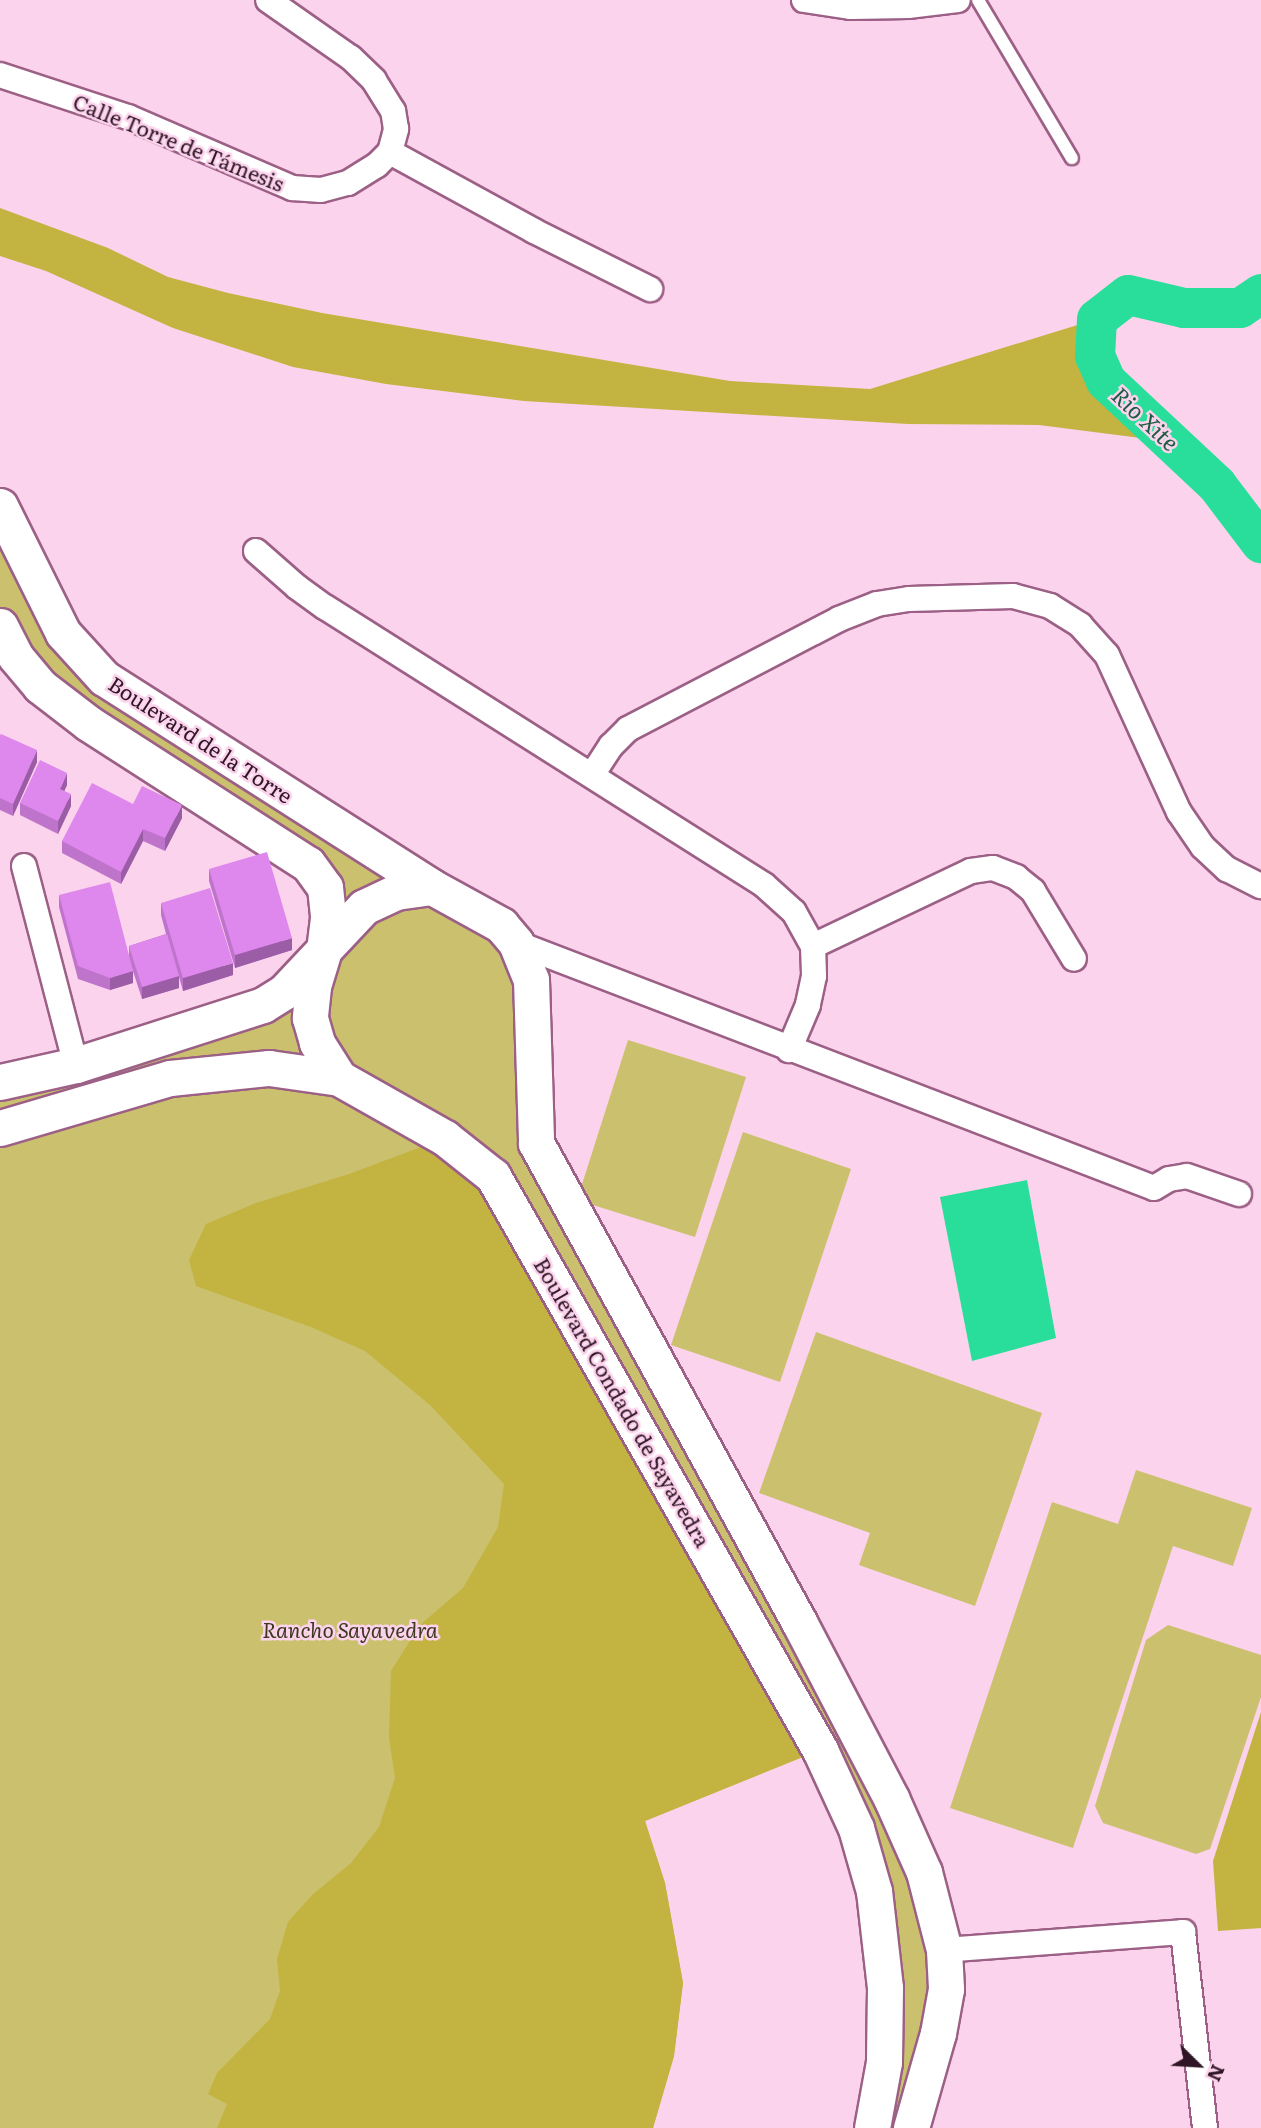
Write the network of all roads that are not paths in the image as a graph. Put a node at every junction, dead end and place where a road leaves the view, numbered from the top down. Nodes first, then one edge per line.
1 (268, 0) edge
2 (804, 0) edge
3 (958, 0) edge
4 (978, 0) edge
5 (0, 75) edge
6 (390, 152) junction
7 (1072, 158) dead end
8 (650, 289) dead end
9 (0, 506) edge
10 (257, 551) dead end
11 (0, 626) edge
12 (592, 775) junction
13 (24, 866) dead end
14 (1261, 886) edge
15 (432, 887) junction
16 (516, 943) junction
17 (813, 946) junction
18 (324, 950) junction
19 (1074, 959) dead end
20 (789, 1050) junction
21 (76, 1065) junction
22 (340, 1078) junction
23 (0, 1082) edge
24 (0, 1128) edge
25 (536, 1143) junction
26 (493, 1176) junction
27 (1238, 1194) dead end
28 (944, 1950) junction
29 (872, 2128) edge
30 (911, 2128) edge
31 (1205, 2128) edge

1 - 6 street
2 - 3 street
4 - 7 lane
5 - 6 street, Calle Torre de Támesis
6 - 8 street
9 - 15 street, Boulevard de la Torre
10 - 12 street
11 - 18 street
12 - 14 street
12 - 17 street
13 - 21 street
15 - 16 street
15 - 18 street
16 - 20 street
16 - 25 street
17 - 19 street
17 - 20 street
18 - 21 street
18 - 22 street
20 - 27 street
21 - 23 street
22 - 24 street, Boulevard Condado de Sayavedra
22 - 26 street, Boulevard Condado de Sayavedra
25 - 26 street
25 - 28 street
26 - 29 street, Boulevard Condado de Sayavedra
28 - 30 street
28 - 31 street

